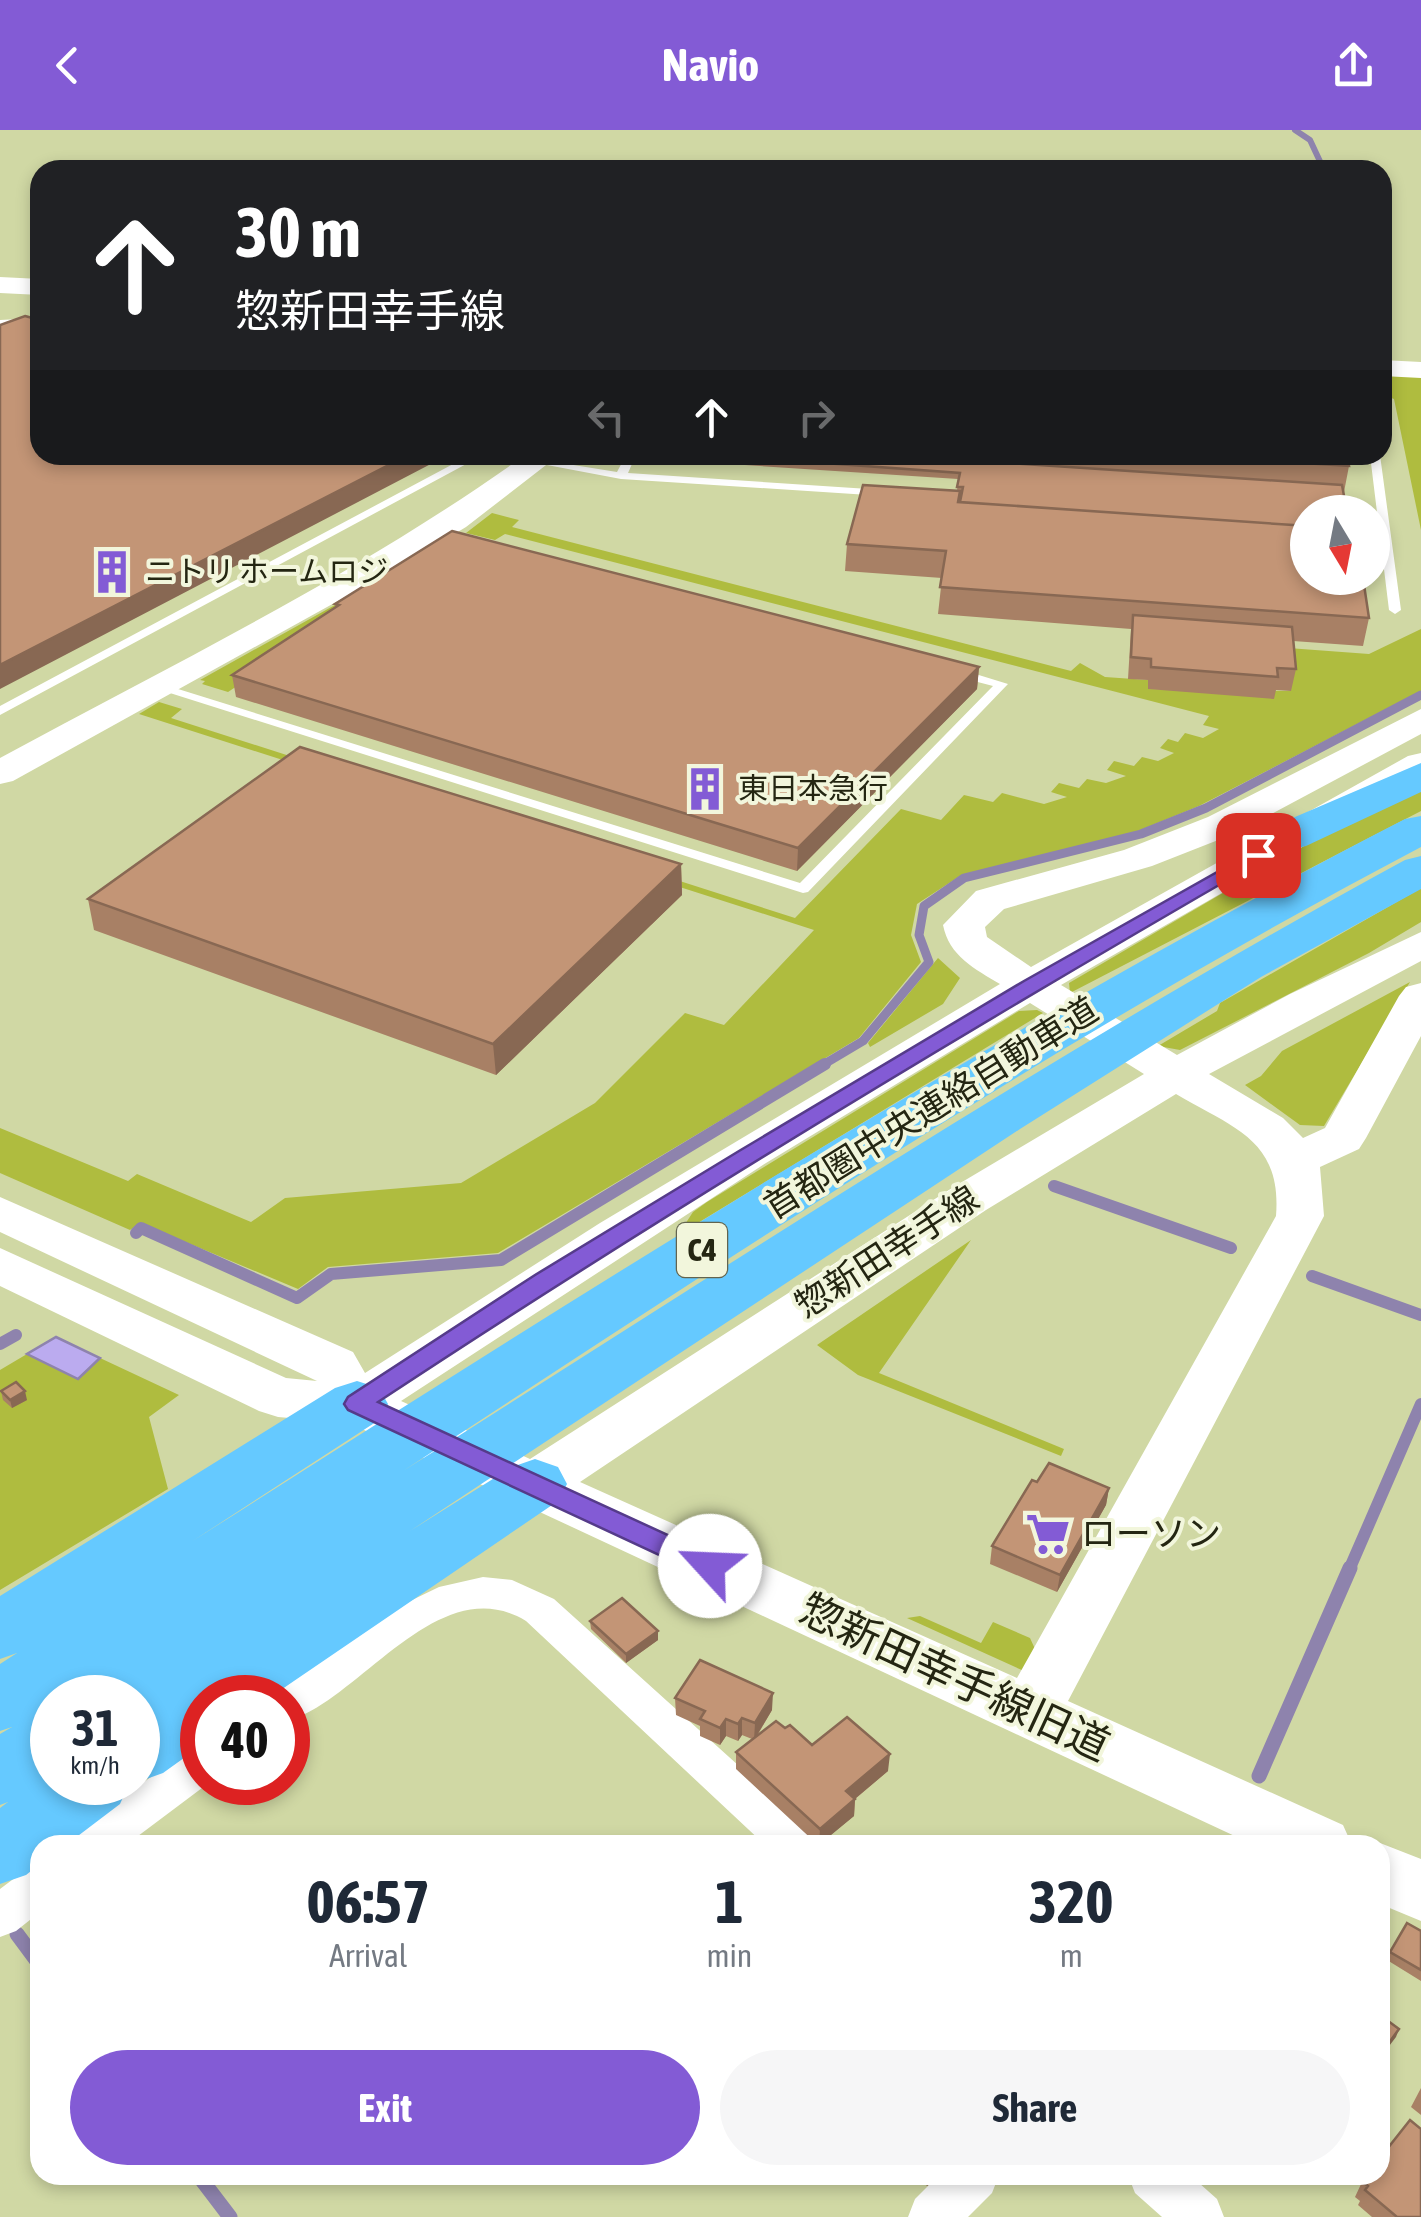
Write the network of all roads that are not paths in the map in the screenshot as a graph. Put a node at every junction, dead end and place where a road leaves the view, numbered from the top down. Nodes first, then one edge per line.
1 (0, 285) edge
2 (30, 287) edge
3 (30, 315) edge
4 (12, 321) junction
5 (30, 322) edge
6 (0, 324) edge
7 (1392, 369) edge
8 (1421, 370) edge
9 (459, 465) edge
10 (531, 465) edge
11 (572, 465) edge
12 (627, 465) edge
13 (1375, 465) edge
14 (621, 476) junction
15 (896, 494) edge
16 (1377, 495) edge
17 (1390, 585) edge
18 (1395, 610) dead end
19 (945, 670) edge
20 (157, 687) junction
21 (0, 711) edge
22 (1421, 720) edge
23 (1421, 764) edge
24 (0, 773) edge
25 (1421, 776) edge
26 (1421, 829) edge
27 (1290, 836) junction
28 (1421, 870) edge
29 (1421, 945) edge
30 (1031, 985) junction
31 (1421, 996) edge
32 (1176, 1073) junction
33 (1296, 1160) junction
34 (660, 1210) junction
35 (0, 1213) edge
36 (900, 1240) junction
37 (0, 1265) edge
38 (357, 1404) junction
39 (535, 1484) junction
40 (71, 1588) junction
41 (0, 1631) edge
42 (32, 1675) edge
43 (89, 1675) edge
44 (310, 1689) edge
45 (1031, 1712) junction
46 (30, 1727) edge
47 (167, 1727) edge
48 (0, 1774) edge
49 (63, 1805) edge
50 (98, 1835) edge
51 (784, 1835) edge
52 (1288, 1835) edge
53 (0, 1851) edge
54 (1390, 1877) edge
55 (1421, 1891) edge
56 (30, 1893) edge
57 (0, 1916) edge
58 (964, 2185) edge
59 (1164, 2185) edge
60 (933, 2217) edge
61 (1199, 2217) edge

1 - 2 street
3 - 4 lane
4 - 5 lane
4 - 6 lane
7 - 8 street
9 - 21 lane
10 - 20 street
11 - 14 lane
12 - 14 lane
13 - 16 lane
14 - 15 lane
17 - 18 lane
19 - 20 lane
20 - 24 street
22 - 30 street
23 - 27 street
25 - 27 highway
26 - 43 highway, 首都圏中央連絡自動車道 / C4
27 - 30 street
28 - 47 highway, 首都圏中央連絡自動車道 / C4
29 - 32 street, 惣新田幸手線
30 - 32 street
30 - 34 street
31 - 33 street
32 - 33 street
32 - 36 street, 惣新田幸手線
33 - 45 street
34 - 36 street
34 - 38 street
35 - 38 street
36 - 39 street, 惣新田幸手線
37 - 38 street
38 - 39 street
38 - 40 highway
39 - 45 street, 惣新田幸手線旧道
39 - 47 highway
40 - 41 highway
40 - 42 lane
44 - 51 street
45 - 52 street, 惣新田幸手線旧道
46 - 48 highway, 首都圏中央連絡自動車道 / C4
47 - 50 street
49 - 53 highway
54 - 55 street
56 - 57 street
58 - 60 street
59 - 61 street

